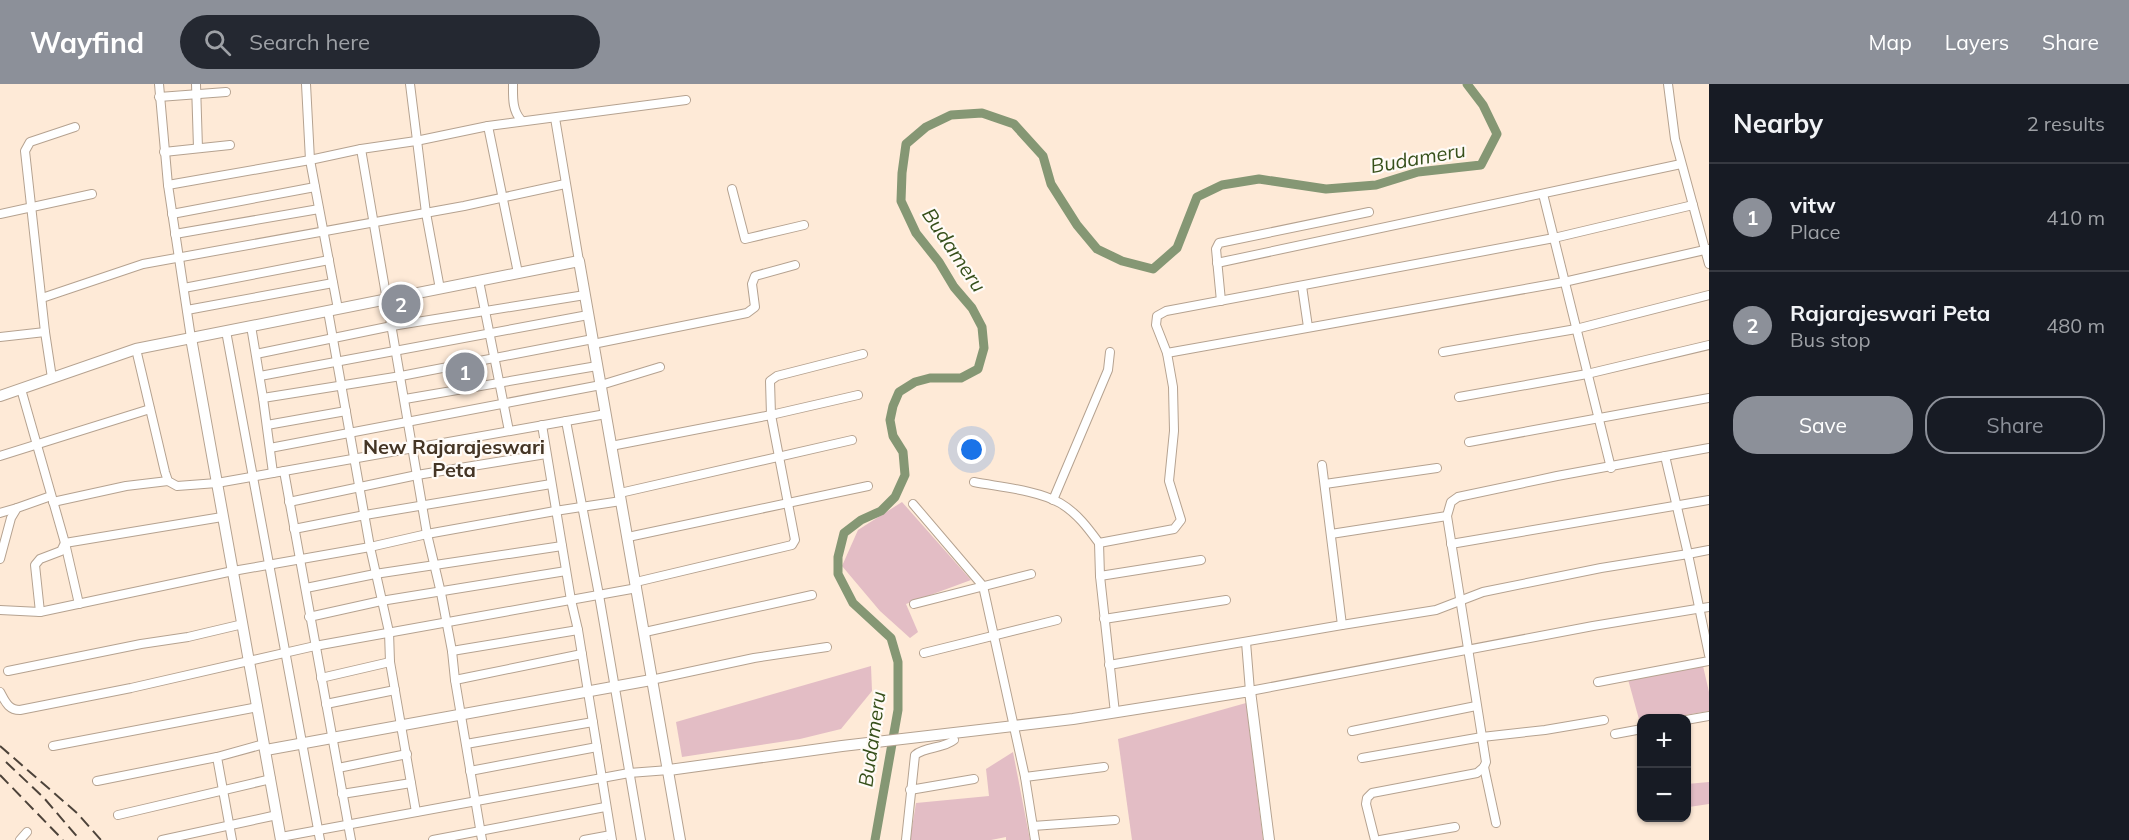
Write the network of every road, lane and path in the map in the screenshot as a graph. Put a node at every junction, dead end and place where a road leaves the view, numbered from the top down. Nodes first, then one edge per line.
1 (159, 84) edge
2 (196, 84) edge
3 (306, 84) edge
4 (410, 84) edge
5 (513, 84) edge
6 (1668, 84) edge
7 (225, 92) dead end
8 (197, 94) junction
9 (159, 97) junction
10 (686, 100) dead end
11 (555, 118) junction
12 (521, 120) junction
13 (488, 126) junction
14 (75, 127) dead end
15 (416, 141) junction
16 (230, 145) dead end
17 (198, 148) junction
18 (361, 149) junction
19 (164, 152) junction
20 (310, 160) junction
21 (1681, 164) junction
22 (565, 184) junction
23 (168, 185) junction
24 (315, 187) junction
25 (732, 189) dead end
26 (92, 194) dead end
27 (1543, 194) junction
28 (502, 198) junction
29 (1693, 205) junction
30 (33, 207) junction
31 (319, 209) junction
32 (1369, 212) dead end
33 (426, 213) junction
34 (0, 214) edge
35 (172, 214) junction
36 (374, 222) junction
37 (804, 225) dead end
38 (323, 231) junction
39 (175, 234) junction
40 (1554, 238) junction
41 (1707, 249) edge
42 (179, 258) junction
43 (329, 260) junction
44 (579, 261) junction
45 (1217, 263) junction
46 (1709, 264) edge
47 (795, 265) dead end
48 (518, 273) junction
49 (479, 281) junction
50 (1564, 282) junction
51 (333, 283) junction
52 (1302, 286) junction
53 (184, 288) junction
54 (440, 289) junction
55 (585, 295) junction
56 (1709, 296) edge
57 (42, 298) junction
58 (387, 299) junction
59 (1221, 302) junction
60 (187, 310) junction
61 (333, 310) junction
62 (486, 311) junction
63 (588, 315) junction
64 (251, 326) junction
65 (392, 326) junction
66 (1308, 327) junction
67 (1576, 328) junction
68 (226, 331) junction
69 (45, 332) junction
70 (490, 335) junction
71 (0, 338) edge
72 (191, 338) junction
73 (333, 339) junction
74 (593, 342) junction
75 (1709, 345) edge
76 (136, 349) junction
77 (396, 350) junction
78 (1110, 351) dead end
79 (1443, 352) dead end
80 (1167, 353) junction
81 (256, 354) junction
82 (863, 354) dead end
83 (495, 359) junction
84 (336, 362) junction
85 (597, 366) junction
86 (660, 367) dead end
87 (1587, 374) junction
88 (260, 376) junction
89 (401, 376) junction
90 (52, 378) junction
91 (500, 383) junction
92 (601, 385) junction
93 (342, 386) junction
94 (21, 389) junction
95 (858, 394) dead end
96 (0, 396) edge
97 (1459, 397) dead end
98 (263, 398) junction
99 (1709, 398) edge
100 (405, 399) junction
101 (504, 404) junction
102 (150, 409) junction
103 (346, 411) junction
104 (606, 414) junction
105 (771, 415) junction
106 (1598, 418) junction
107 (409, 420) junction
108 (566, 421) junction
109 (267, 425) junction
110 (542, 425) junction
111 (509, 431) junction
112 (350, 433) junction
113 (852, 440) dead end
114 (1468, 442) dead end
115 (36, 443) junction
116 (612, 446) junction
117 (270, 448) junction
118 (413, 448) junction
119 (1709, 448) edge
120 (546, 454) junction
121 (0, 456) edge
122 (1665, 456) junction
123 (354, 458) junction
124 (780, 458) junction
125 (1322, 465) dead end
126 (1437, 468) dead end
127 (1611, 468) junction
128 (284, 471) junction
129 (273, 473) junction
130 (253, 476) junction
131 (417, 476) junction
132 (168, 481) junction
133 (974, 482) dead end
134 (217, 483) junction
135 (551, 484) junction
136 (1325, 484) junction
137 (868, 486) dead end
138 (359, 487) junction
139 (621, 497) junction
140 (52, 499) junction
141 (1053, 500) junction
142 (1709, 500) edge
143 (289, 502) junction
144 (788, 502) junction
145 (913, 504) dead end
146 (423, 505) junction
147 (1677, 506) junction
148 (583, 507) junction
149 (17, 508) junction
150 (555, 511) junction
151 (0, 513) edge
152 (365, 515) junction
153 (1447, 516) junction
154 (222, 518) junction
155 (294, 529) junction
156 (427, 534) junction
157 (1331, 534) junction
158 (628, 537) junction
159 (65, 543) junction
160 (1099, 543) junction
161 (1451, 544) junction
162 (561, 546) junction
163 (370, 548) junction
164 (1709, 550) edge
165 (1688, 554) junction
166 (0, 559) edge
167 (299, 560) junction
168 (1201, 560) dead end
169 (270, 565) junction
170 (435, 566) junction
171 (233, 571) junction
172 (566, 571) junction
173 (375, 574) junction
174 (1031, 574) dead end
175 (1100, 576) junction
176 (636, 585) junction
177 (983, 586) junction
178 (306, 588) junction
179 (441, 593) junction
180 (599, 595) junction
181 (812, 595) dead end
182 (571, 600) junction
183 (1226, 600) dead end
184 (381, 602) junction
185 (1460, 602) junction
186 (79, 604) junction
187 (914, 604) dead end
188 (1709, 607) edge
189 (1699, 609) junction
190 (0, 610) edge
191 (40, 612) junction
192 (309, 617) junction
193 (1104, 619) junction
194 (1057, 620) dead end
195 (446, 621) junction
196 (243, 624) junction
197 (1342, 624) junction
198 (578, 630) junction
199 (389, 632) junction
200 (645, 632) junction
201 (994, 636) junction
202 (1246, 642) junction
203 (315, 646) junction
204 (827, 647) dead end
205 (452, 651) junction
206 (1469, 651) junction
207 (1708, 651) edge
208 (286, 652) junction
209 (924, 652) dead end
210 (582, 654) junction
211 (250, 660) junction
212 (1709, 661) edge
213 (390, 662) junction
214 (1109, 665) junction
215 (8, 671) dead end
216 (321, 678) junction
217 (454, 680) junction
218 (651, 680) junction
219 (1599, 682) dead end
220 (615, 687) junction
221 (395, 690) junction
222 (589, 691) junction
223 (1250, 691) junction
224 (0, 692) edge
225 (326, 704) junction
226 (1476, 706) junction
227 (258, 708) junction
228 (1115, 713) junction
229 (460, 715) junction
230 (1709, 716) edge
231 (1691, 719) edge
232 (1604, 720) dead end
233 (593, 722) junction
234 (402, 726) junction
235 (1014, 726) junction
236 (1637, 730) edge
237 (1352, 731) dead end
238 (1615, 734) dead end
239 (953, 736) junction
240 (1482, 737) junction
241 (333, 739) junction
242 (303, 744) junction
243 (466, 744) junction
244 (53, 746) dead end
245 (265, 747) junction
246 (597, 747) junction
247 (407, 754) junction
248 (217, 757) junction
249 (1362, 758) dead end
250 (1104, 767) dead end
251 (1484, 767) junction
252 (338, 768) junction
253 (669, 770) junction
254 (471, 771) junction
255 (629, 773) junction
256 (1025, 777) junction
257 (602, 778) junction
258 (271, 779) junction
259 (974, 779) dead end
260 (97, 781) dead end
261 (411, 783) junction
262 (910, 790) junction
263 (223, 792) junction
264 (342, 794) junction
265 (475, 801) junction
266 (605, 807) junction
267 (416, 812) junction
268 (118, 815) dead end
269 (277, 815) junction
270 (1115, 820) dead end
271 (1496, 823) dead end
272 (348, 825) junction
273 (230, 826) junction
274 (1033, 826) junction
275 (1455, 826) dead end
276 (318, 829) junction
277 (27, 832) dead end
278 (481, 836) edge
279 (281, 838) edge
280 (611, 838) edge
281 (20, 840) edge
282 (162, 840) edge
283 (232, 840) edge
284 (320, 840) edge
285 (351, 840) edge
286 (433, 840) edge
287 (584, 840) edge
288 (641, 840) edge
289 (680, 840) edge
290 (906, 840) edge
291 (1035, 840) edge
292 (1269, 840) edge
293 (1375, 840) edge
294 (1380, 840) edge

1 - 9 street
2 - 8 street
3 - 20 street
4 - 15 street
5 - 12 street
6 - 21 street
7 - 8 street
8 - 9 street
8 - 17 street
9 - 19 street
10 - 11 street
11 - 12 street
11 - 22 street
12 - 13 street
13 - 15 street
13 - 28 street
14 - 30 street
15 - 18 street
15 - 33 street
16 - 17 street
17 - 19 street
18 - 20 street
18 - 36 street
19 - 23 street
20 - 23 street
20 - 24 street
21 - 27 street
21 - 29 street
22 - 28 street
22 - 44 street
23 - 35 street
24 - 31 street
24 - 35 street
25 - 37 street
26 - 30 street
27 - 40 street
27 - 45 street
28 - 33 street
28 - 48 street
29 - 40 street
29 - 41 street
30 - 34 street
30 - 57 street
31 - 38 street
31 - 39 street
32 - 45 street
33 - 36 street
33 - 54 street
35 - 39 street
36 - 38 street
36 - 58 street
38 - 42 street
38 - 43 street
39 - 42 street
40 - 50 street
40 - 52 street
41 - 46 street
41 - 50 street
42 - 53 street
42 - 57 street
43 - 51 street
43 - 53 street
44 - 48 street
44 - 55 street
45 - 59 street
47 - 74 street
48 - 49 street
49 - 54 street
49 - 62 street
50 - 66 street
50 - 67 street
51 - 60 street
51 - 61 street
52 - 59 street
52 - 66 street
53 - 60 street
54 - 58 street
55 - 62 street
55 - 63 street
56 - 67 street
57 - 69 street
58 - 61 street
58 - 65 street
59 - 80 street
60 - 72 street
61 - 64 street
61 - 73 street
62 - 65 street
62 - 70 street
63 - 70 street
63 - 74 street
64 - 68 street
64 - 81 street
65 - 73 street
65 - 77 street
66 - 80 street
67 - 79 street
67 - 87 street
68 - 72 street
68 - 130 street
69 - 71 street
69 - 90 street
70 - 77 street
70 - 83 street
72 - 76 street
72 - 134 street
73 - 81 street
73 - 84 street
74 - 83 street
74 - 85 street
75 - 87 street
76 - 90 street
76 - 102 street
77 - 84 street
77 - 89 street
78 - 141 street
80 - 160 street
81 - 88 street
82 - 105 street
83 - 89 street
83 - 91 street
84 - 88 street
84 - 93 street
85 - 91 street
85 - 92 street
86 - 92 street
87 - 97 street
87 - 106 street
88 - 98 street
89 - 93 street
89 - 100 street
90 - 94 street
91 - 100 street
91 - 101 street
92 - 101 street
92 - 104 street
93 - 98 street
93 - 103 street
94 - 96 street
94 - 115 street
95 - 105 street
98 - 109 street
99 - 106 street
100 - 107 street
101 - 107 street
101 - 111 street
102 - 115 street
102 - 132 street
103 - 109 street
103 - 112 street
104 - 108 street
104 - 116 street
105 - 116 street
105 - 124 street
106 - 114 street
106 - 127 street
107 - 112 street
107 - 118 street
108 - 110 street
108 - 148 street
109 - 117 street
110 - 111 street
110 - 120 street
111 - 118 street
112 - 117 street
112 - 123 street
113 - 124 street
115 - 121 street
115 - 140 street
116 - 139 street
117 - 129 street
118 - 123 street
118 - 131 street
119 - 122 street
120 - 131 street
120 - 135 street
122 - 127 street
122 - 147 street
123 - 128 street
123 - 138 street
124 - 139 street
124 - 144 street
125 - 136 street
126 - 136 street
127 - 153 street
128 - 129 street
128 - 143 street
129 - 130 street
130 - 134 street
130 - 169 street
131 - 138 street
131 - 146 street
132 - 134 street
132 - 140 street
133 - 141 street
134 - 154 street
135 - 146 street
135 - 150 street
136 - 157 street
137 - 144 street
138 - 143 street
138 - 152 street
139 - 148 street
139 - 158 street
140 - 149 street
140 - 159 street
141 - 160 street
142 - 147 street
143 - 155 street
144 - 158 street
144 - 176 street
145 - 177 street
146 - 152 street
146 - 156 street
147 - 161 street
147 - 165 street
148 - 150 street
148 - 180 street
149 - 151 street
149 - 166 street
150 - 156 street
150 - 162 street
152 - 155 street
152 - 163 street
153 - 157 street
153 - 161 street
154 - 159 street
154 - 171 street
155 - 167 street
156 - 163 street
156 - 170 street
157 - 197 street
158 - 176 street
159 - 186 street
159 - 191 street
160 - 175 street
161 - 185 street
162 - 170 street
162 - 172 street
163 - 167 street
163 - 173 street
164 - 165 street
165 - 185 street
165 - 189 street
167 - 169 street
167 - 178 street
168 - 175 street
169 - 171 street
169 - 208 street
170 - 173 street
170 - 179 street
171 - 186 street
171 - 196 street
172 - 179 street
172 - 182 street
173 - 178 street
173 - 184 street
174 - 177 street
175 - 193 street
176 - 180 street
176 - 200 street
177 - 187 street
177 - 201 street
178 - 192 street
179 - 184 street
179 - 195 street
180 - 182 street
180 - 220 street
181 - 200 street
182 - 195 street
182 - 198 street
183 - 193 street
184 - 192 street
184 - 199 street
185 - 197 street
185 - 206 street
186 - 191 street
188 - 189 street
189 - 206 street
189 - 207 street
190 - 191 street
192 - 203 street
193 - 214 street
194 - 201 street
195 - 199 street
195 - 205 street
196 - 211 street
196 - 215 street
197 - 202 street
198 - 205 street
198 - 210 street
199 - 203 street
199 - 213 street
200 - 218 street
201 - 209 street
201 - 235 street
202 - 214 street
202 - 223 street
203 - 208 street
203 - 216 street
204 - 218 street
205 - 217 street
206 - 223 street
206 - 226 street
208 - 211 street
208 - 242 street
210 - 217 street
210 - 222 street
211 - 224 street
211 - 227 street
212 - 219 street
213 - 216 street
213 - 221 street
214 - 228 street
216 - 225 street
217 - 229 street
218 - 220 street
218 - 253 street
220 - 222 street
220 - 255 street
221 - 225 street
221 - 234 street
222 - 229 street
222 - 233 street
223 - 228 street
223 - 292 street
225 - 241 street
226 - 237 street
226 - 240 street
227 - 244 street
227 - 245 street
228 - 235 street
229 - 234 street
229 - 243 street
230 - 231 street
232 - 240 street
233 - 243 street
233 - 246 street
234 - 241 street
234 - 247 street
235 - 239 street
235 - 256 street
236 - 238 street
239 - 253 street
239 - 262 street
240 - 249 street
240 - 251 street
241 - 242 street
241 - 252 street
242 - 245 street
242 - 276 street
243 - 254 street
245 - 248 street
245 - 258 street
246 - 254 street
246 - 257 street
247 - 252 street
247 - 261 street
248 - 260 street
248 - 263 street
250 - 256 street
251 - 271 street
251 - 293 street
252 - 264 street
253 - 255 street
253 - 289 street
254 - 265 street
255 - 257 street
255 - 288 street
256 - 274 street
257 - 265 street
257 - 266 street
258 - 263 street
258 - 269 street
259 - 262 street
261 - 264 street
261 - 267 street
262 - 290 street
263 - 268 street
263 - 273 street
264 - 272 street
265 - 267 street
265 - 278 street
266 - 278 street
266 - 280 street
267 - 272 street
269 - 273 street
269 - 279 street
270 - 274 street
272 - 276 street
272 - 285 street
273 - 282 street
273 - 283 street
274 - 291 street
275 - 294 street
276 - 279 street
276 - 284 street
277 - 281 street
278 - 286 street
280 - 287 street

